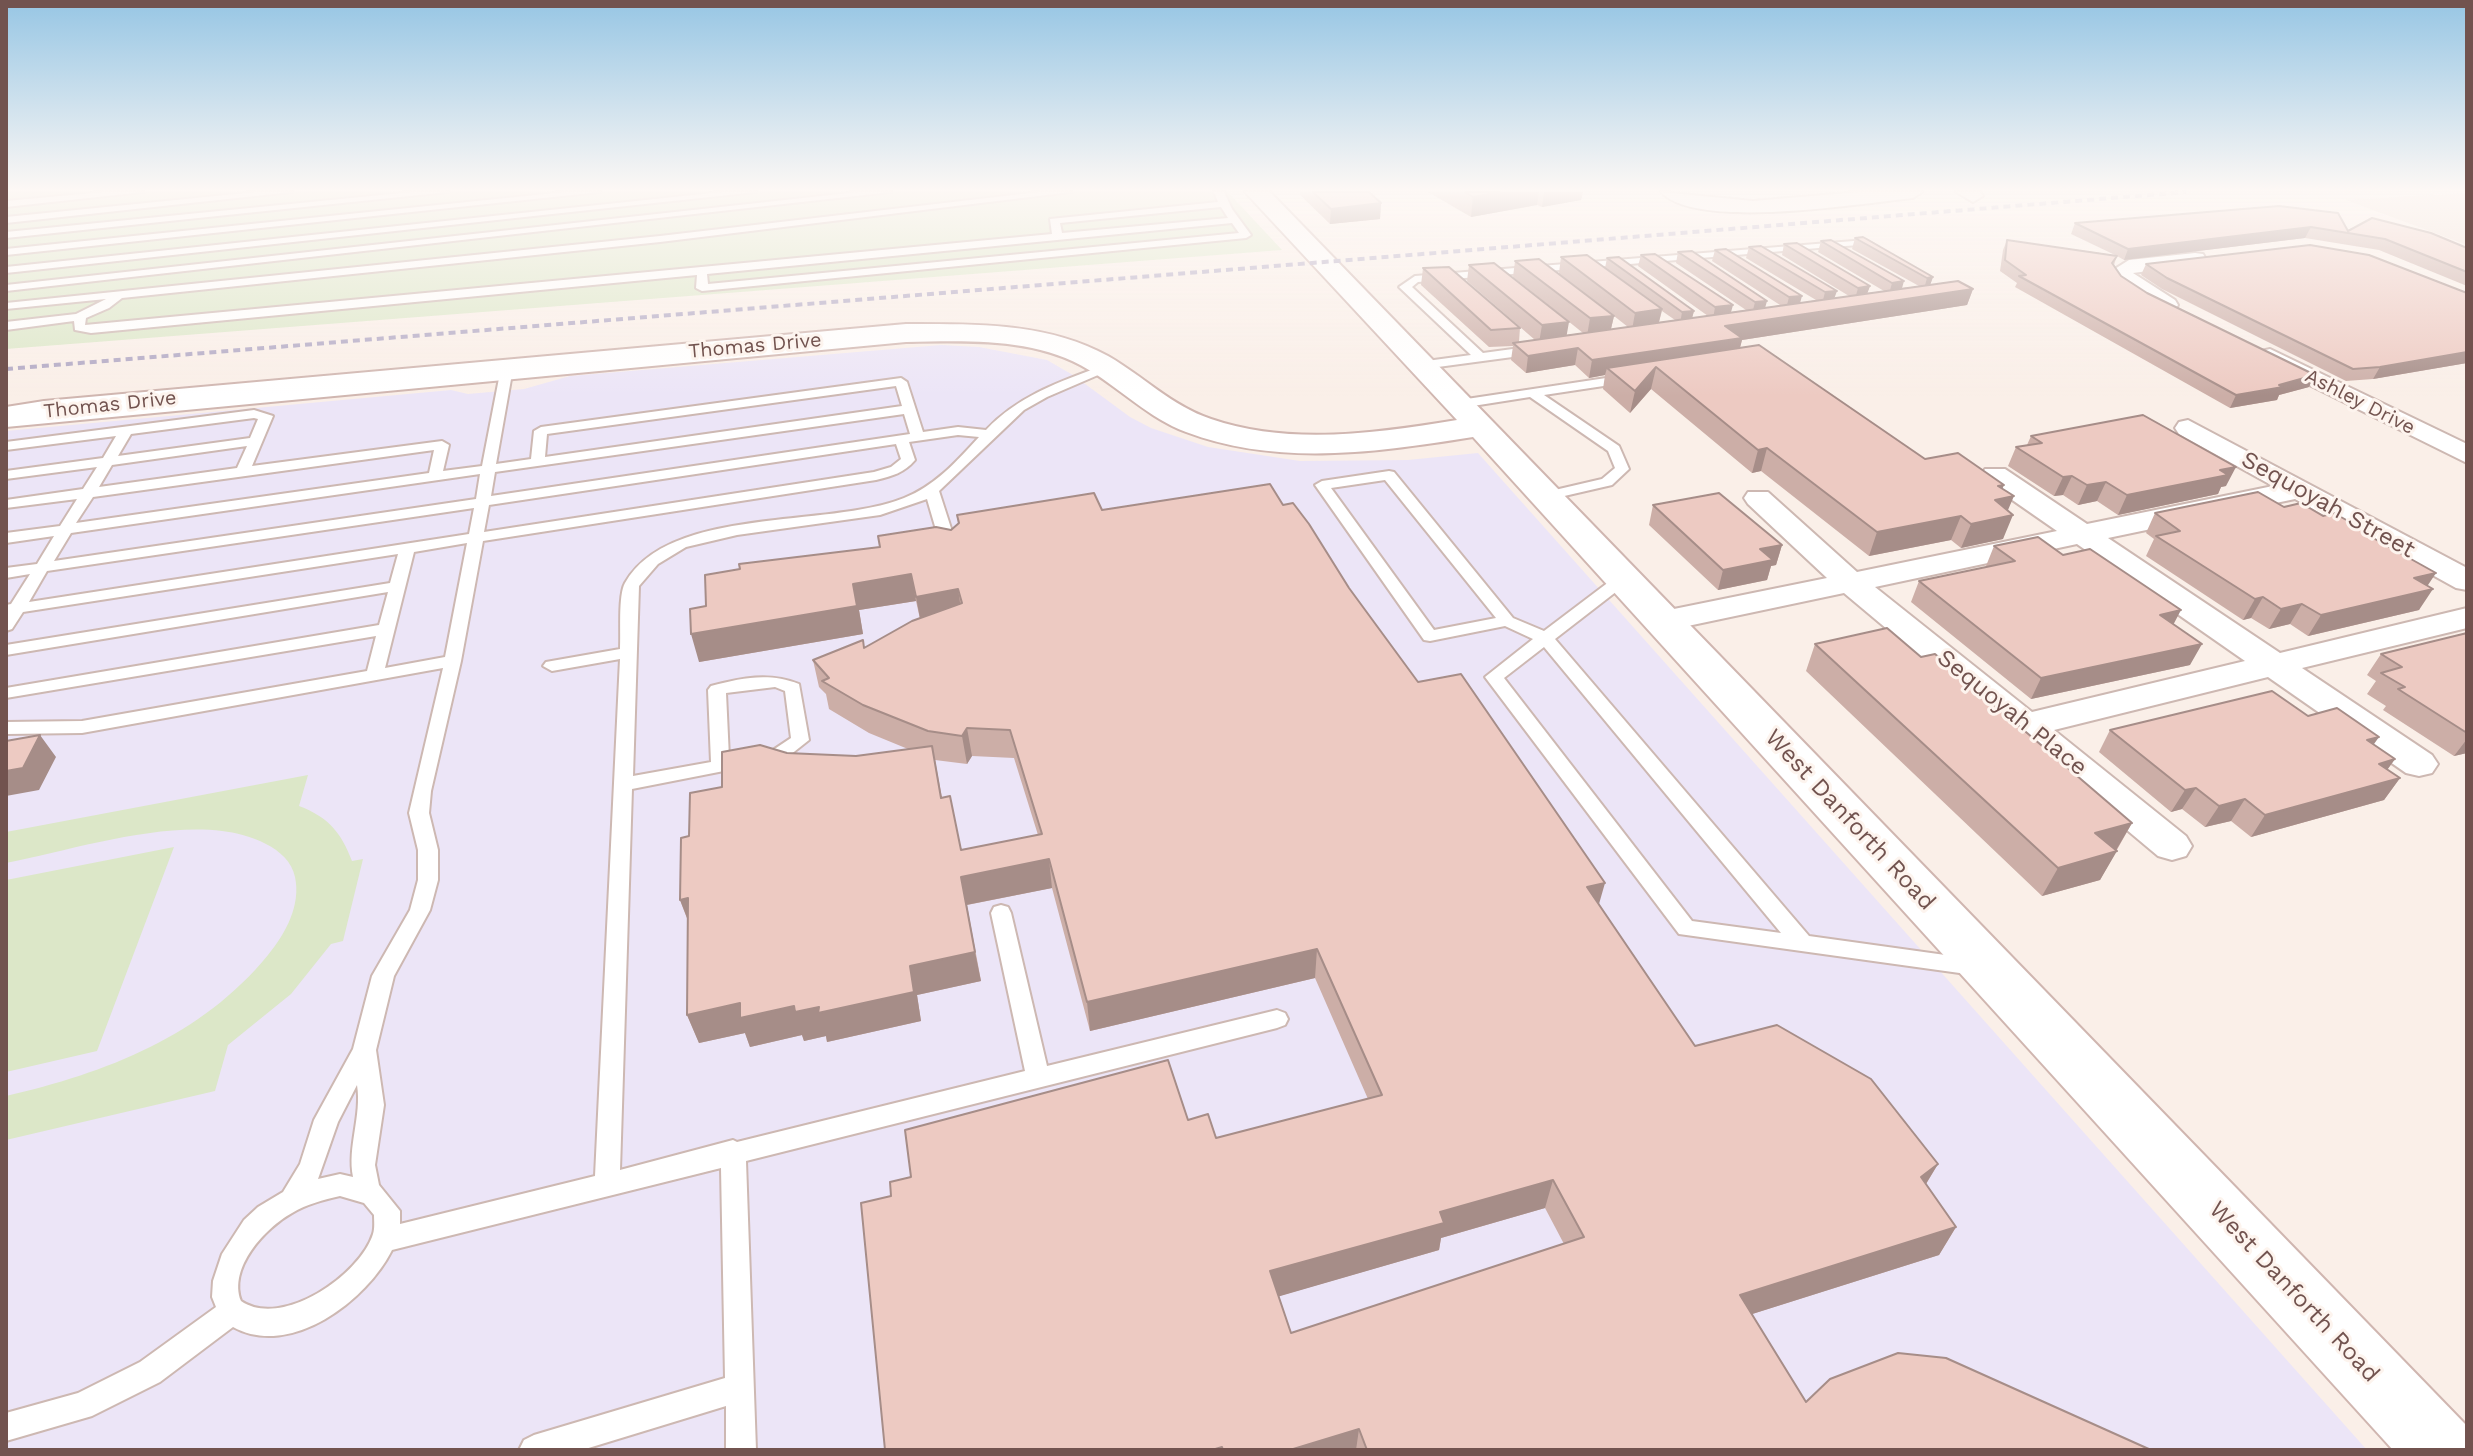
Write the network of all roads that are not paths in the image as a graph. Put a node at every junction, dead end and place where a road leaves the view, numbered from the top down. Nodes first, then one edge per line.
1 (104, 260) edge
2 (139, 260) edge
3 (253, 260) edge
4 (458, 260) edge
5 (818, 260) edge
6 (990, 260) edge
7 (1322, 260) edge
8 (1638, 260) edge
9 (1658, 260) edge
10 (1698, 260) edge
11 (1776, 260) edge
12 (1818, 260) edge
13 (2190, 260) edge
14 (1620, 262) junction
15 (1822, 262) edge
16 (1586, 264) junction
17 (1704, 264) edge
18 (1786, 266) edge
19 (1668, 267) edge
20 (1540, 268) junction
21 (6, 270) edge
22 (702, 271) junction
23 (1633, 271) edge
24 (1495, 272) junction
25 (131, 273) junction
26 (1599, 274) edge
27 (1451, 276) junction
28 (1553, 278) edge
29 (1506, 281) edge
30 (1461, 285) edge
31 (6, 288) edge
32 (117, 296) junction
33 (6, 306) edge
34 (80, 317) junction
35 (2193, 318) edge
36 (6, 326) edge
37 (1525, 341) edge
38 (2247, 345) edge
39 (1551, 348) edge
40 (1535, 350) junction
41 (1480, 357) junction
42 (1423, 365) junction
43 (507, 368) junction
44 (1106, 369) junction
45 (1638, 377) edge
46 (1532, 393) junction
47 (910, 409) junction
48 (1471, 415) junction
49 (6, 417) edge
50 (2188, 428) dead end
51 (126, 431) junction
52 (990, 434) junction
53 (910, 438) junction
54 (256, 441) junction
55 (6, 446) edge
56 (2467, 455) edge
57 (107, 461) junction
58 (537, 463) junction
59 (488, 470) junction
60 (243, 472) junction
61 (6, 475) edge
62 (1995, 475) edge
63 (435, 477) junction
64 (2300, 489) junction
65 (931, 490) junction
66 (87, 493) junction
67 (1547, 496) junction
68 (1758, 498) dead end
69 (483, 502) junction
70 (6, 504) edge
71 (65, 530) junction
72 (2080, 532) junction
73 (6, 538) edge
74 (476, 538) junction
75 (407, 548) junction
76 (950, 550) edge
77 (42, 568) junction
78 (6, 573) edge
79 (1624, 578) junction
80 (2467, 581) edge
81 (1850, 582) junction
82 (398, 586) junction
83 (12, 609) edge
84 (2467, 618) edge
85 (1507, 621) junction
86 (1664, 621) junction
87 (6, 626) edge
88 (387, 629) junction
89 (1545, 638) junction
90 (6, 650) edge
91 (627, 653) junction
92 (453, 661) junction
93 (2275, 664) junction
94 (552, 666) dead end
95 (375, 674) junction
96 (6, 693) edge
97 (2027, 725) junction
98 (6, 728) edge
99 (2419, 764) dead end
100 (720, 766) junction
101 (621, 785) junction
102 (2172, 846) dead end
103 (1001, 913) dead end
104 (1802, 943) junction
105 (1990, 969) junction
106 (1277, 1019) dead end
107 (364, 1050) junction
108 (1038, 1077) junction
109 (733, 1151) junction
110 (607, 1183) junction
111 (368, 1192) junction
112 (292, 1200) junction
113 (384, 1240) junction
114 (233, 1311) junction
115 (739, 1388) junction
116 (6, 1427) edge
117 (534, 1450) edge
118 (741, 1450) edge
119 (2441, 1450) edge

1 - 21 lane
2 - 25 lane
3 - 25 lane
4 - 32 lane
5 - 22 lane
6 - 22 lane
7 - 42 main road, West Danforth Road
8 - 14 lane
9 - 19 lane
10 - 17 lane
11 - 18 lane
12 - 15 lane
13 - 35 street
14 - 16 lane
14 - 23 lane
16 - 20 lane
16 - 26 lane
20 - 24 lane
20 - 28 lane
22 - 34 lane
24 - 27 lane
24 - 29 lane
25 - 31 lane
25 - 32 lane
27 - 30 lane
27 - 41 lane
32 - 33 lane
32 - 34 lane
34 - 36 lane
37 - 40 lane
38 - 56 street, Ashley Drive
39 - 40 lane
40 - 41 lane
41 - 42 lane
42 - 48 main road, West Danforth Road
43 - 44 main road, Thomas Drive
43 - 49 main road, Thomas Drive
43 - 59 lane
44 - 48 main road, Thomas Drive
44 - 52 lane
45 - 46 lane
46 - 48 lane
46 - 67 lane
47 - 53 lane
47 - 58 lane
47 - 58 lane
48 - 67 main road, West Danforth Road
50 - 64 street, Sequoyah Street
51 - 54 lane
51 - 55 lane
51 - 57 lane
52 - 53 lane
52 - 65 lane
53 - 69 lane
53 - 74 lane
54 - 57 lane
54 - 60 lane
57 - 61 lane
57 - 66 lane
58 - 59 lane
59 - 63 lane
59 - 69 lane
60 - 63 lane
60 - 66 lane
62 - 72 street
63 - 71 lane
64 - 72 street
64 - 80 street, Sequoyah Street
65 - 76 lane
65 - 91 lane
66 - 70 lane
66 - 71 lane
67 - 79 main road, West Danforth Road
68 - 81 street, Sequoyah Place
69 - 74 lane
69 - 77 lane
71 - 73 lane
71 - 77 lane
72 - 81 street
72 - 93 street
74 - 75 lane
74 - 92 lane
75 - 82 lane
75 - 83 lane
77 - 78 lane
77 - 83 lane
79 - 86 main road, West Danforth Road
79 - 89 lane
81 - 86 street
81 - 97 street, Sequoyah Place
82 - 88 lane
82 - 90 lane
83 - 87 lane
84 - 93 street
85 - 85 lane
85 - 89 lane
86 - 105 main road, West Danforth Road
88 - 95 lane
88 - 96 lane
89 - 104 lane
89 - 104 lane
91 - 94 lane
91 - 101 lane
92 - 95 lane
92 - 107 lane
93 - 97 street
93 - 99 street
95 - 98 lane
97 - 102 street, Sequoyah Place
100 - 100 lane
100 - 101 lane
101 - 110 lane
103 - 108 lane
104 - 105 lane
105 - 119 main road, West Danforth Road
106 - 108 lane
107 - 111 lane
107 - 112 lane
108 - 109 lane
109 - 110 lane
109 - 115 lane
110 - 113 lane
111 - 112 lane
111 - 113 lane
112 - 114 lane
113 - 114 lane
114 - 116 lane
115 - 117 lane
115 - 118 lane

